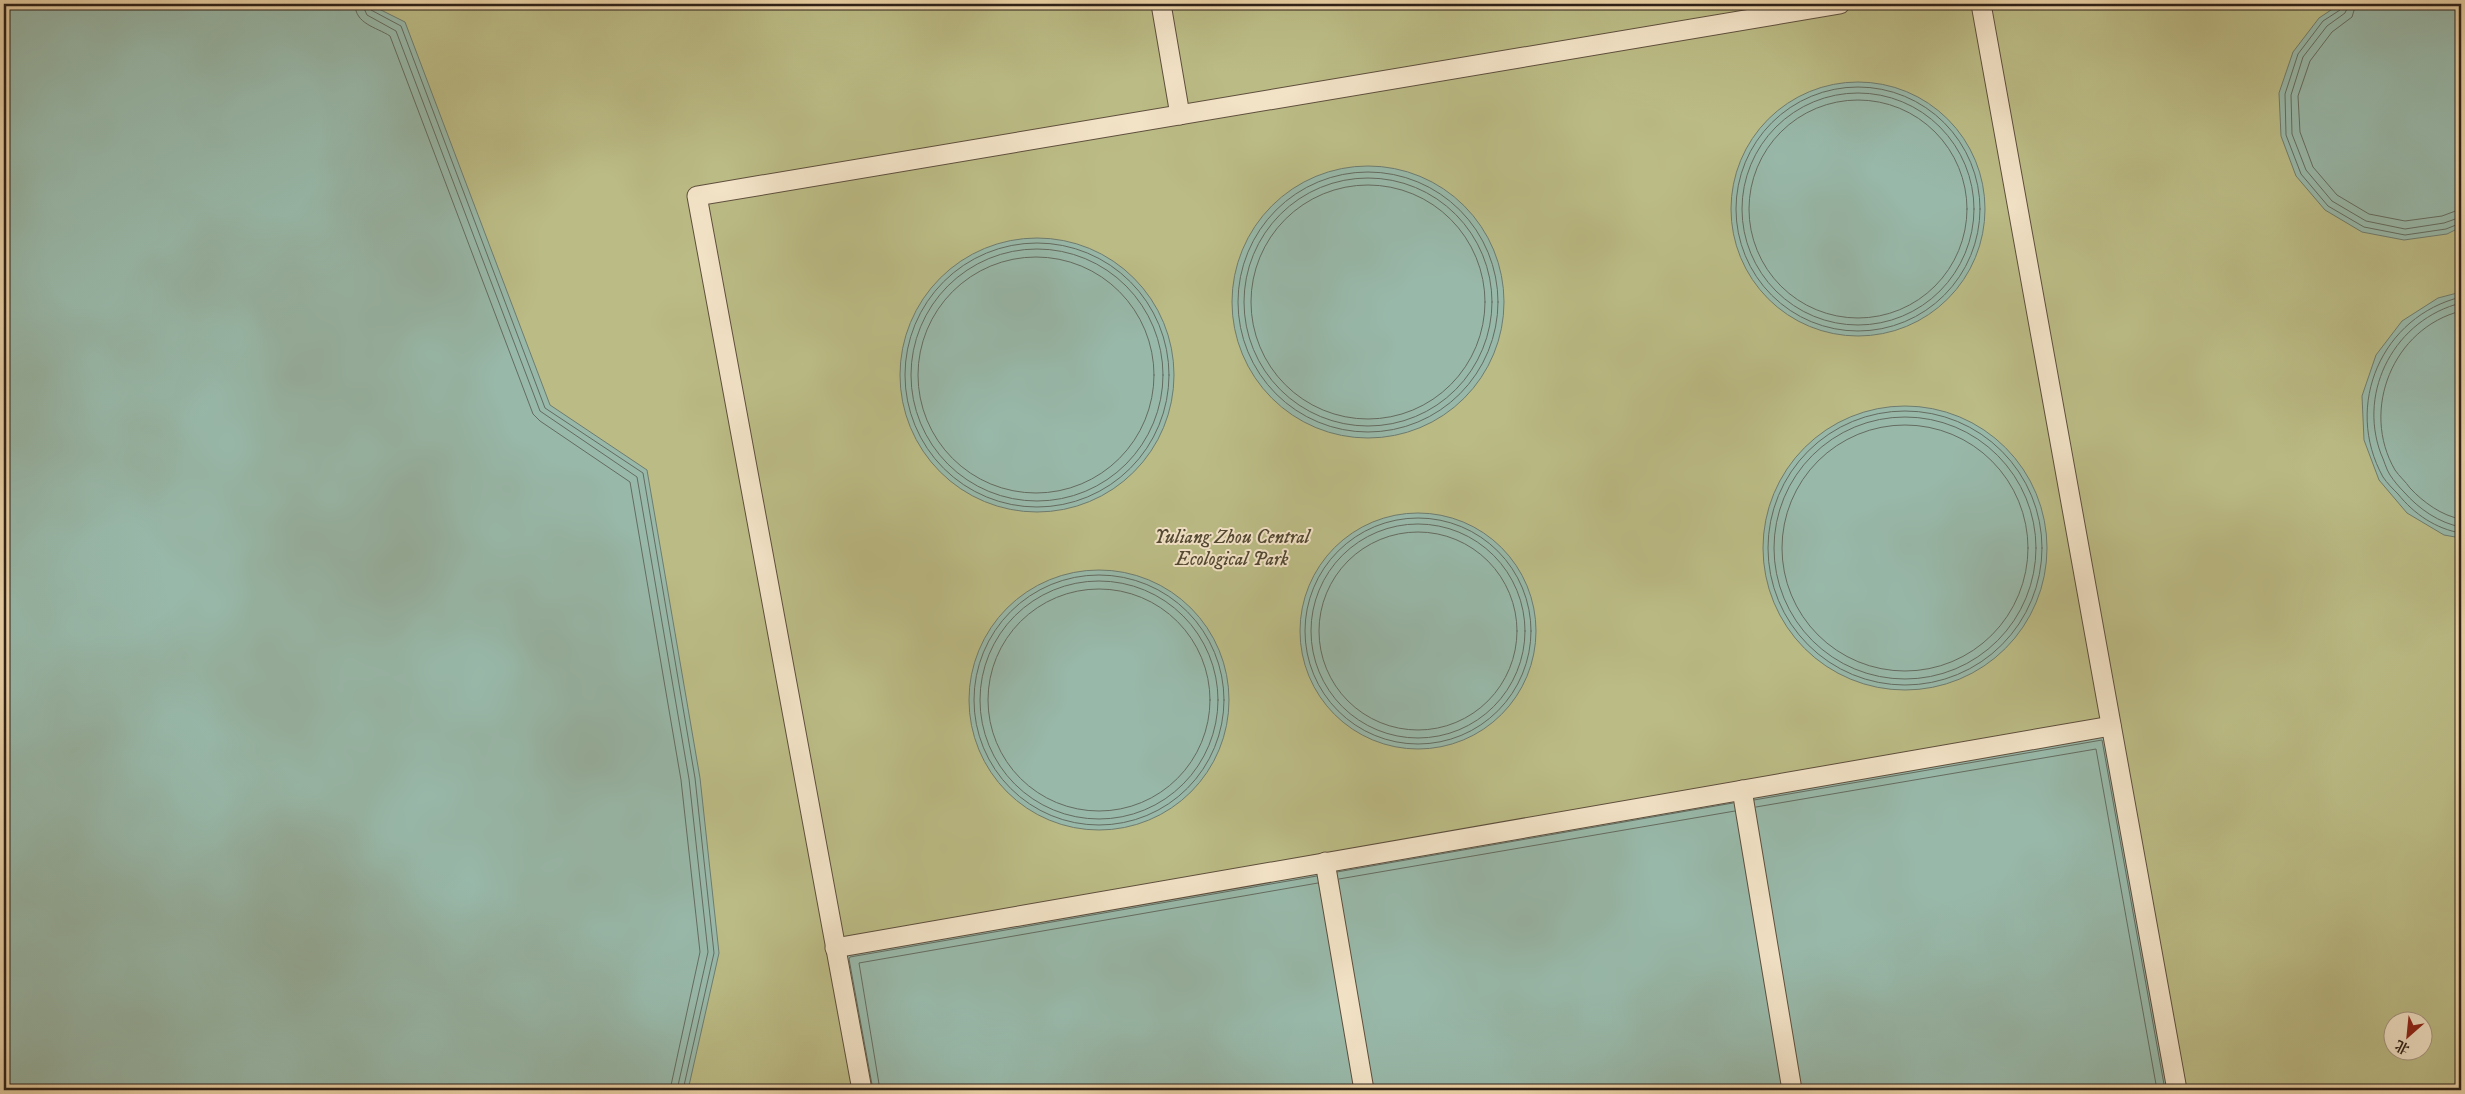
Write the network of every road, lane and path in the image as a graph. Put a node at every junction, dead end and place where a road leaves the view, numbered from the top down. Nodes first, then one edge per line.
1 (1160, 4) edge
2 (1840, 4) edge
3 (1982, 4) edge
4 (1180, 115) junction
5 (2111, 726) junction
6 (1742, 790) junction
7 (1325, 862) junction
8 (836, 948) junction
9 (862, 1090) edge
10 (1364, 1090) edge
11 (1792, 1090) edge
12 (2176, 1090) edge

1 - 4 lane
2 - 4 lane
3 - 5 lane
4 - 8 lane
5 - 6 lane
5 - 12 lane
6 - 7 lane
6 - 11 lane
7 - 8 lane
7 - 10 lane
8 - 9 lane

